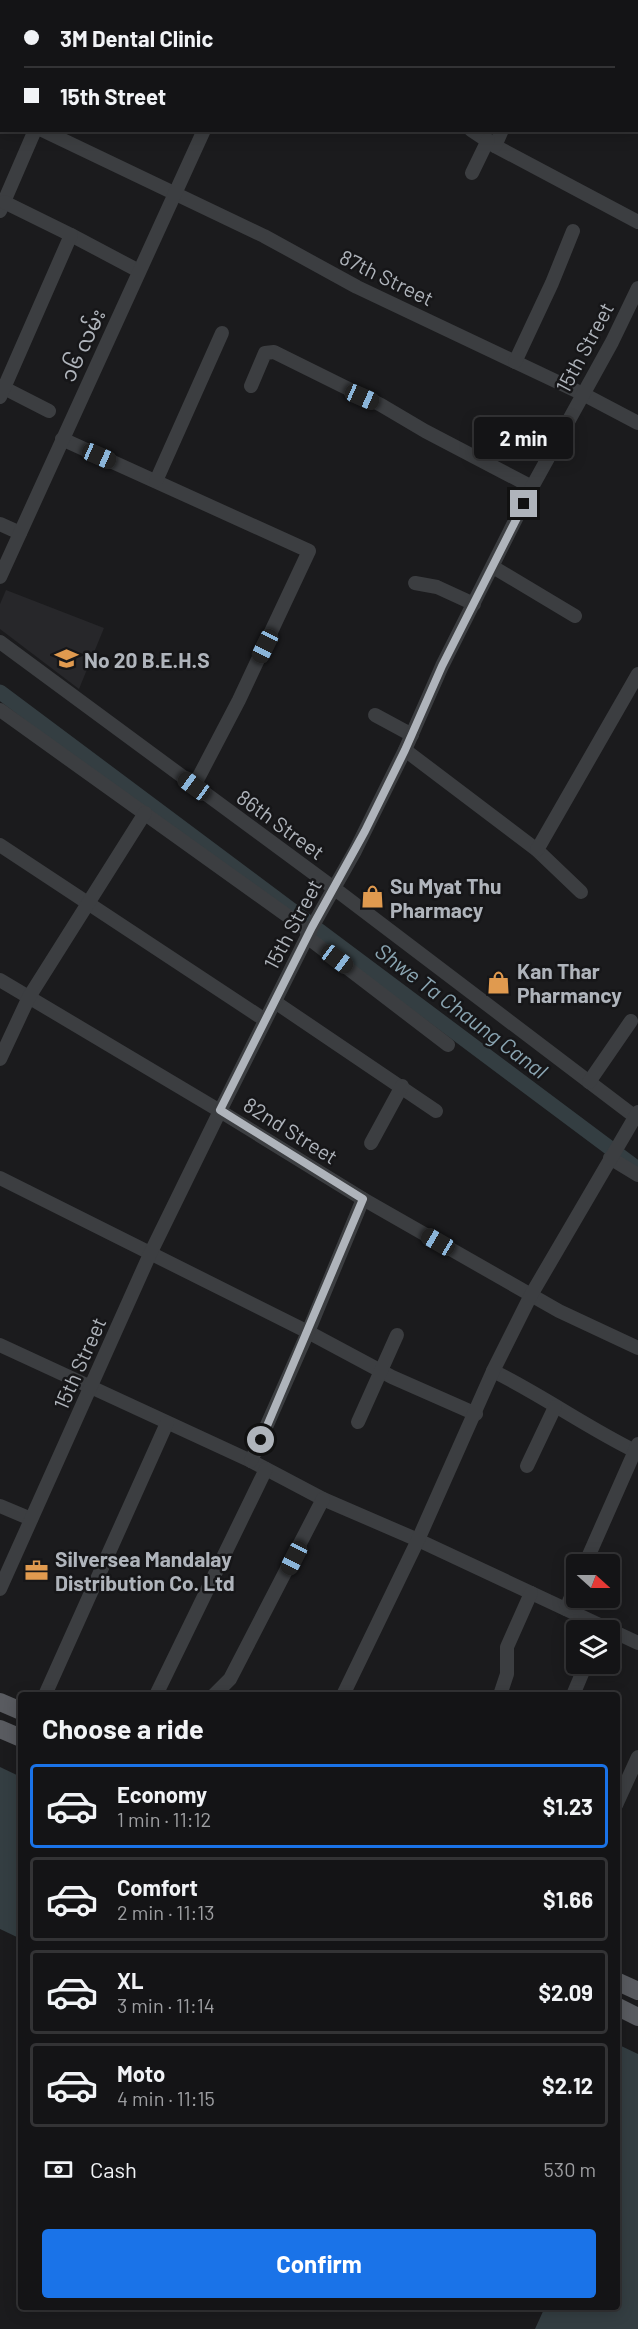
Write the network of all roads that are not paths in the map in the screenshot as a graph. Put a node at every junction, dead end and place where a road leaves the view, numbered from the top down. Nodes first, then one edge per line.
1 (34, 132) edge
2 (46, 132) edge
3 (203, 132) edge
4 (474, 132) edge
5 (500, 132) edge
6 (491, 143) junction
7 (472, 172) dead end
8 (175, 194) junction
9 (2, 207) edge
10 (638, 222) edge
11 (573, 231) dead end
12 (71, 235) junction
13 (140, 271) junction
14 (638, 288) edge
15 (222, 333) dead end
16 (515, 362) junction
17 (251, 386) dead end
18 (1, 390) edge
19 (583, 394) junction
20 (50, 411) dead end
21 (638, 423) edge
22 (62, 439) junction
23 (156, 481) junction
24 (532, 487) junction
25 (0, 524) edge
26 (20, 533) junction
27 (493, 567) junction
28 (0, 577) edge
29 (415, 583) dead end
30 (474, 604) junction
31 (575, 616) dead end
32 (0, 642) edge
33 (638, 674) edge
34 (0, 710) edge
35 (375, 715) dead end
36 (412, 735) junction
37 (405, 750) junction
38 (194, 786) junction
39 (145, 813) junction
40 (0, 845) edge
41 (537, 850) junction
42 (335, 889) junction
43 (581, 892) dead end
44 (88, 902) junction
45 (310, 932) junction
46 (0, 980) edge
47 (29, 997) junction
48 (275, 1002) junction
49 (265, 1020) junction
50 (631, 1021) dead end
51 (448, 1045) dead end
52 (0, 1059) edge
53 (589, 1082) junction
54 (402, 1086) junction
55 (220, 1110) junction
56 (436, 1111) dead end
57 (637, 1116) edge
58 (371, 1143) dead end
59 (610, 1158) junction
60 (638, 1175) edge
61 (0, 1178) edge
62 (363, 1199) junction
63 (150, 1254) junction
64 (531, 1295) junction
65 (308, 1332) junction
66 (398, 1335) dead end
67 (0, 1345) edge
68 (638, 1348) edge
69 (493, 1371) junction
70 (382, 1372) junction
71 (92, 1386) junction
72 (555, 1407) junction
73 (476, 1414) junction
74 (358, 1422) dead end
75 (167, 1423) junction
76 (636, 1448) edge
77 (251, 1461) junction
78 (527, 1466) dead end
79 (266, 1469) junction
80 (323, 1499) junction
81 (0, 1506) edge
82 (31, 1519) junction
83 (418, 1540) junction
84 (589, 1554) edge
85 (0, 1589) edge
86 (531, 1593) junction
87 (566, 1609) joint
88 (585, 1620) edge
89 (620, 1635) edge
90 (637, 1640) edge
91 (582, 1674) edge
92 (46, 1692) edge
93 (157, 1692) edge
94 (217, 1692) edge
95 (344, 1692) edge
96 (501, 1692) edge
97 (574, 1692) edge
98 (0, 1702) edge
99 (18, 1711) edge
100 (0, 1729) edge
101 (18, 1737) edge
102 (638, 1757) edge
103 (620, 1796) edge
104 (620, 1983) edge
105 (638, 1990) edge
106 (620, 2008) edge
107 (638, 2017) edge

1 - 9 street
2 - 8 street, 87th Street
3 - 8 street, ၁၆ လမ်း
4 - 6 street
5 - 6 street
6 - 7 street
6 - 10 street
8 - 13 street, ၁၆ လမ်း
8 - 16 street, 87th Street
9 - 12 street
11 - 16 street
12 - 13 street
12 - 18 street
13 - 22 street, ၁၆ လမ်း
14 - 19 street, 15th Street
15 - 23 street
16 - 19 street, 87th Street
17 - 24 street
18 - 20 street
19 - 21 street, 87th Street
19 - 24 street, 15th Street
22 - 23 street
22 - 26 street, ၁၆ လမ်း
23 - 38 street
24 - 27 street, 15th Street
25 - 26 street
26 - 28 street, ၁၆ လမ်း
27 - 30 street, 15th Street
27 - 31 street
29 - 30 street
30 - 36 street, 15th Street
32 - 38 street, 86th Street
33 - 41 street
34 - 39 street
35 - 36 street
36 - 37 street, 15th Street
37 - 41 street
37 - 42 street, 15th Street
38 - 42 street, 86th Street
39 - 44 street
39 - 45 street
40 - 44 street
41 - 43 street
42 - 45 street, 15th Street
42 - 53 street, 86th Street
44 - 47 street
44 - 49 street
45 - 48 street, 15th Street
45 - 51 street
46 - 47 street, 82nd Street
47 - 52 street
47 - 55 street, 82nd Street
48 - 49 street, 15th Street
48 - 54 street
49 - 55 street, 15th Street
50 - 53 street
53 - 57 street, 86th Street
54 - 56 street
54 - 58 street
55 - 62 street, 82nd Street
55 - 63 street, 15th Street
57 - 59 street
59 - 60 street
59 - 64 street
61 - 63 street
62 - 64 street, 82nd Street
62 - 65 street
63 - 65 street
63 - 71 street, 15th Street
64 - 68 street, 82nd Street
64 - 69 street
65 - 70 street
65 - 77 street
66 - 70 street
67 - 71 street
69 - 72 street
69 - 73 street
70 - 73 street
70 - 74 street
71 - 75 street
71 - 82 street, 15th Street
72 - 76 street
72 - 78 street
73 - 83 street
75 - 77 street
75 - 92 street
76 - 84 street
77 - 79 street
79 - 80 street
79 - 93 street
80 - 83 street
80 - 94 street
81 - 82 street
82 - 85 street, 15th Street
83 - 86 street
83 - 95 street
86 - 87 street
86 - 96 street
87 - 88 street
89 - 90 street
91 - 97 street
98 - 99 main road
100 - 101 main road
102 - 103 street
104 - 105 main road
106 - 107 main road

